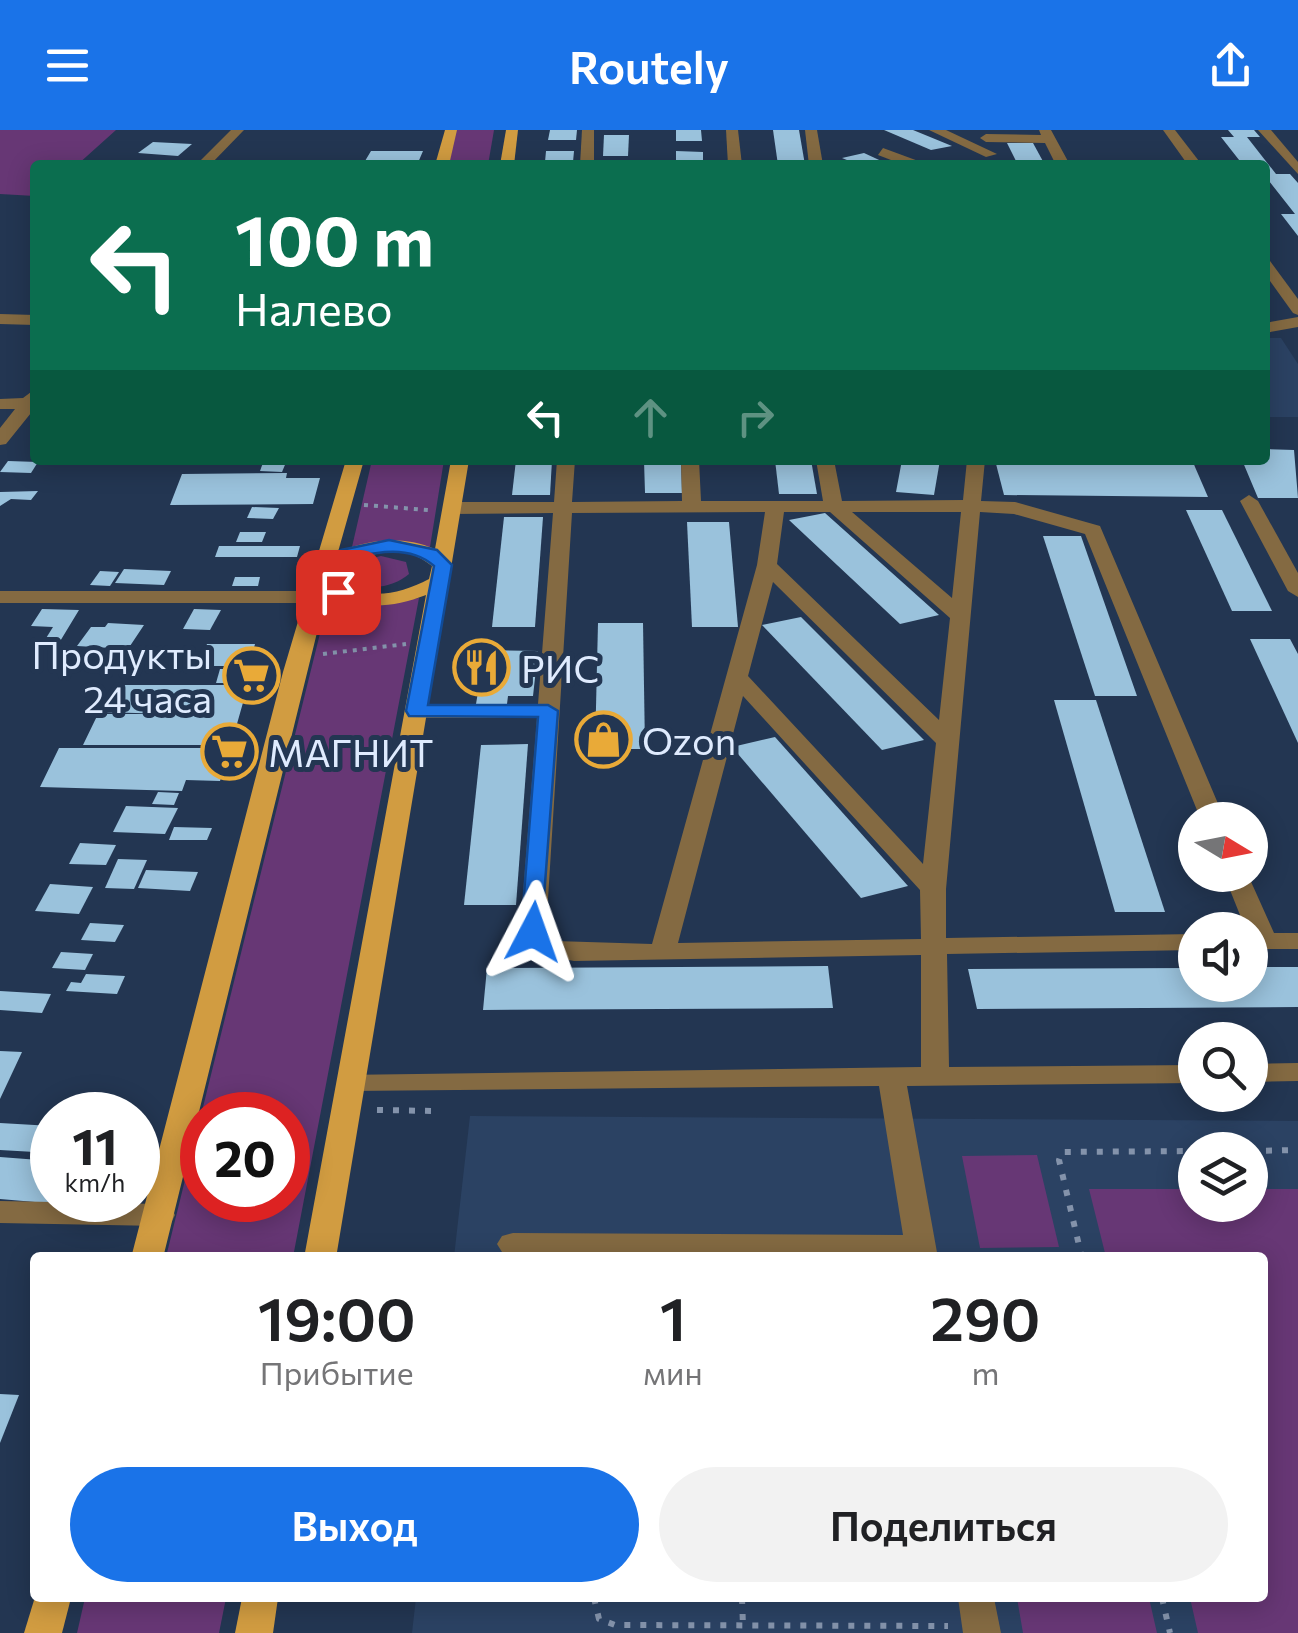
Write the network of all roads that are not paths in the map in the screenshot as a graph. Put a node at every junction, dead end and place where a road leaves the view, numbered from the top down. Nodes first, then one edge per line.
1 (238, 130) edge
2 (451, 130) edge
3 (512, 130) edge
4 (588, 130) edge
5 (732, 130) edge
6 (811, 130) edge
7 (935, 130) edge
8 (1170, 130) edge
9 (1264, 130) edge
10 (985, 134) edge
11 (1047, 134) edge
12 (883, 152) dead end
13 (207, 160) edge
14 (443, 160) edge
15 (508, 160) edge
16 (587, 160) edge
17 (735, 160) edge
18 (815, 160) edge
19 (903, 160) edge
20 (992, 160) edge
21 (1060, 160) edge
22 (1191, 160) edge
23 (1298, 170) edge
24 (1270, 271) edge
25 (1298, 310) edge
26 (0, 320) edge
27 (30, 320) edge
28 (1298, 322) edge
29 (1270, 327) edge
30 (30, 400) edge
31 (0, 404) edge
32 (30, 404) edge
33 (0, 440) edge
34 (353, 465) edge
35 (459, 465) edge
36 (566, 465) edge
37 (690, 465) edge
38 (826, 465) edge
39 (976, 465) edge
40 (1249, 501) dead end
41 (833, 504) junction
42 (776, 505) junction
43 (692, 506) junction
44 (972, 506) junction
45 (562, 507) junction
46 (452, 510) junction
47 (766, 565) junction
48 (442, 573) junction
49 (321, 580) junction
50 (1298, 591) edge
51 (0, 598) edge
52 (958, 614) junction
53 (737, 676) junction
54 (416, 711) junction
55 (548, 711) junction
56 (950, 744) junction
57 (1206, 802) edge
58 (933, 888) junction
59 (1298, 941) edge
60 (1178, 942) edge
61 (1268, 942) edge
62 (932, 944) junction
63 (663, 950) junction
64 (1298, 1072) edge
65 (1268, 1073) edge
66 (1178, 1074) edge
67 (892, 1079) junction
68 (934, 1079) junction
69 (351, 1082) junction
70 (0, 1212) edge
71 (30, 1213) edge
72 (160, 1215) edge
73 (158, 1222) edge
74 (513, 1244) dead end
75 (602, 1251) edge
76 (731, 1251) edge
77 (149, 1252) edge
78 (321, 1252) edge
79 (921, 1252) edge
80 (52, 1602) edge
81 (259, 1602) edge
82 (44, 1633) edge
83 (254, 1633) edge

1 - 13 street
2 - 14 main road
3 - 15 main road
4 - 16 street
5 - 17 street
6 - 18 street
7 - 20 street
8 - 22 street
9 - 23 street
10 - 11 street
10 - 20 street
11 - 21 street
12 - 19 street
24 - 25 street
26 - 27 street
28 - 29 street
30 - 31 street
32 - 33 street
34 - 49 main road
35 - 46 main road
36 - 45 street
37 - 43 street
38 - 41 street
39 - 44 street
40 - 50 street
41 - 42 street
41 - 44 street
41 - 52 street
42 - 43 street
42 - 47 street
43 - 45 street
44 - 52 street
44 - 57 street
45 - 46 street
45 - 55 street
46 - 48 main road
47 - 53 street
47 - 56 street
48 - 49 main road
48 - 49 main road
48 - 54 main road
49 - 51 street
49 - 72 main road
52 - 56 street
53 - 58 street
53 - 63 street
54 - 55 street
54 - 69 main road
55 - 63 street
56 - 58 street
58 - 62 street
59 - 61 street
60 - 62 street
62 - 63 street
62 - 68 street
64 - 65 street
66 - 68 street
67 - 68 street
67 - 69 street
67 - 79 street
69 - 78 main road
70 - 71 street
73 - 77 main road
74 - 75 street
75 - 76 street
76 - 79 street
80 - 82 main road
81 - 83 main road

